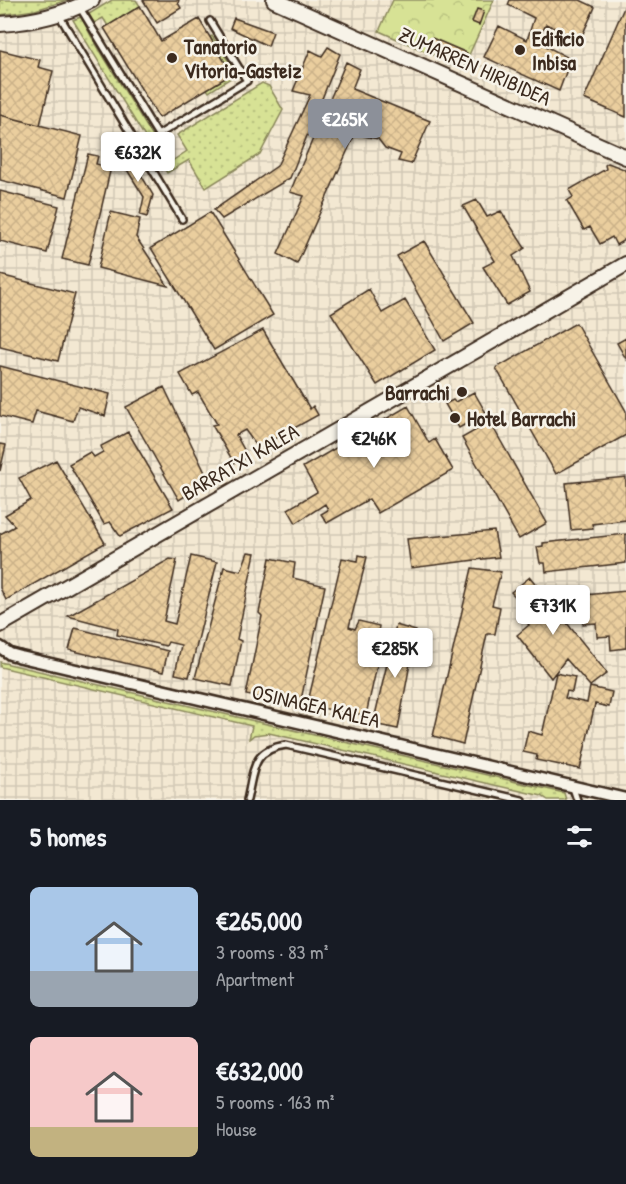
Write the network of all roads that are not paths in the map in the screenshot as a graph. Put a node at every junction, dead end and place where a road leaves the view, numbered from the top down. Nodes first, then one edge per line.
1 (92, 0) edge
2 (274, 0) edge
3 (79, 7) junction
4 (58, 14) junction
5 (210, 21) dead end
6 (0, 24) edge
7 (626, 157) edge
8 (182, 219) dead end
9 (626, 264) edge
10 (0, 625) edge
11 (0, 647) edge
12 (572, 786) junction
13 (626, 799) edge
14 (247, 800) edge
15 (522, 800) edge
16 (577, 800) edge

1 - 3 street
2 - 7 street, ZUMARREN HIRIBIDEA
3 - 4 street
3 - 5 lane
4 - 6 street
4 - 8 lane
9 - 10 street, BARRATXI KALEA
11 - 12 street, OSINAGEA KALEA
12 - 13 street, OSINAGEA KALEA
12 - 16 lane
14 - 15 lane

